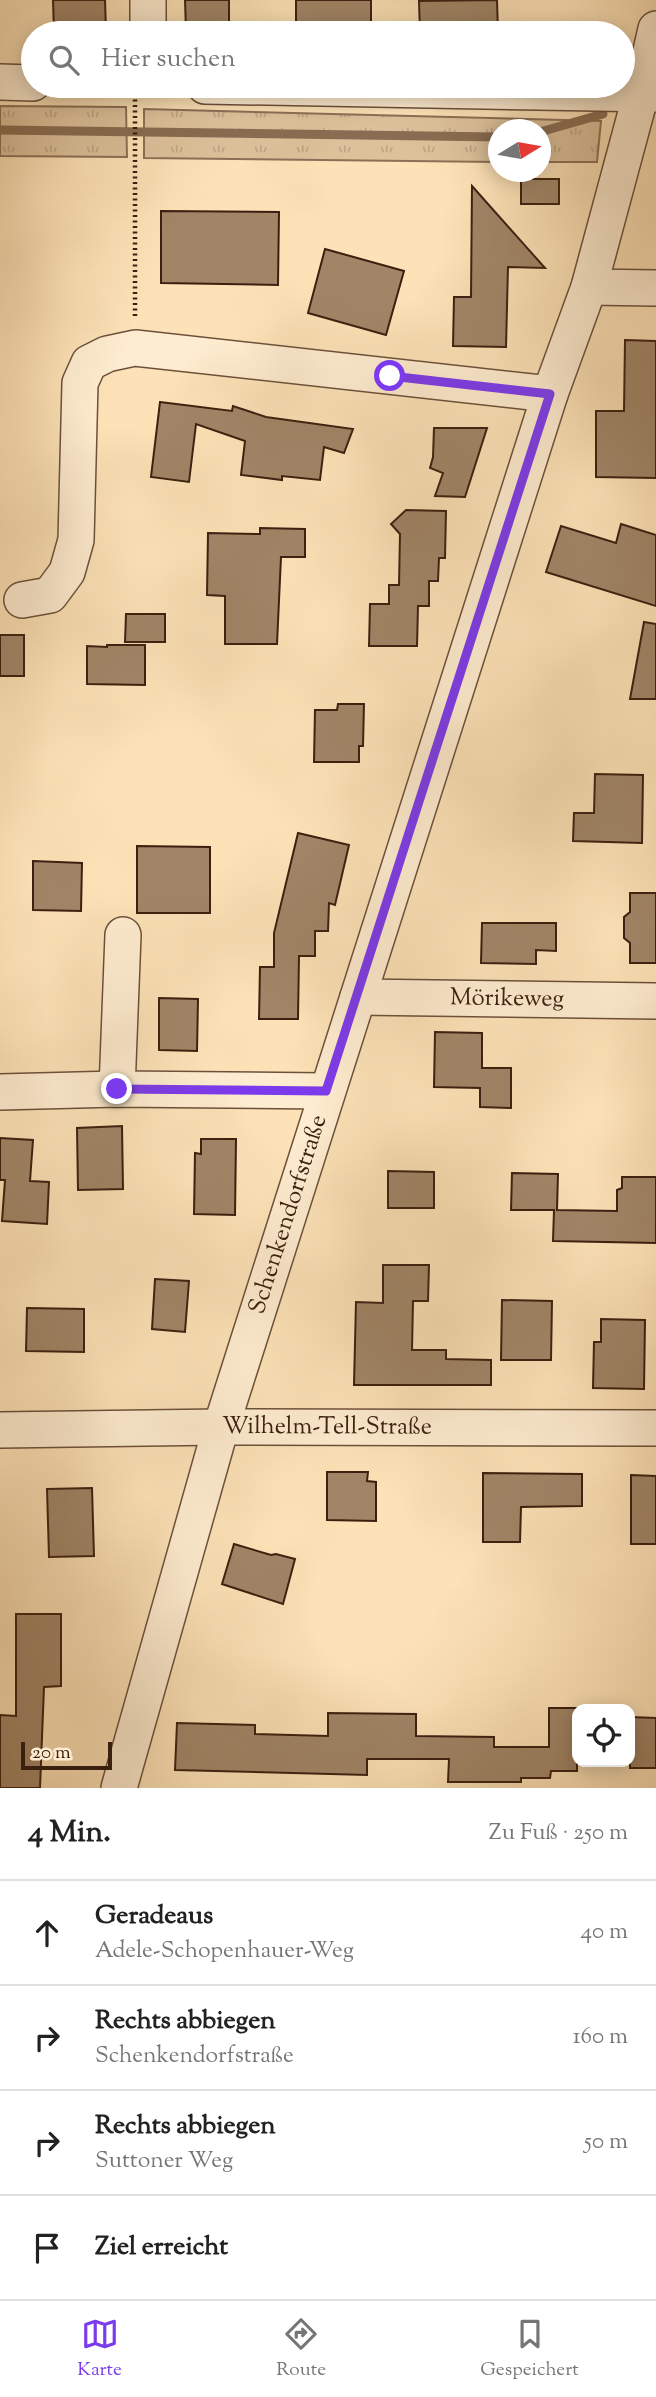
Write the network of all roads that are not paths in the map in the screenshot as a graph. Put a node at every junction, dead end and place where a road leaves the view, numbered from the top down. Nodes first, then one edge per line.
1 (148, 0) edge
2 (148, 21) edge
3 (656, 29) edge
4 (0, 82) edge
5 (21, 83) edge
6 (649, 94) edge
7 (589, 287) junction
8 (656, 288) edge
9 (550, 394) junction
10 (22, 600) dead end
11 (123, 935) dead end
12 (358, 997) junction
13 (656, 1001) edge
14 (117, 1089) junction
15 (326, 1091) junction
16 (0, 1092) edge
17 (221, 1427) junction
18 (656, 1428) edge
19 (0, 1430) edge
20 (119, 1788) edge

1 - 2 street
3 - 6 street, Schenkendorfstraße
4 - 5 street
6 - 7 street, Schenkendorfstraße
7 - 8 street
7 - 9 street, Schenkendorfstraße
9 - 10 street
9 - 12 street, Schenkendorfstraße
11 - 14 street
12 - 13 street, Mörikeweg
12 - 15 street, Schenkendorfstraße
14 - 15 street
14 - 16 street
15 - 17 street, Schenkendorfstraße
17 - 18 street, Wilhelm-Tell-Straße
17 - 19 street, Wilhelm-Tell-Straße
17 - 20 street, Schenkendorfstraße

